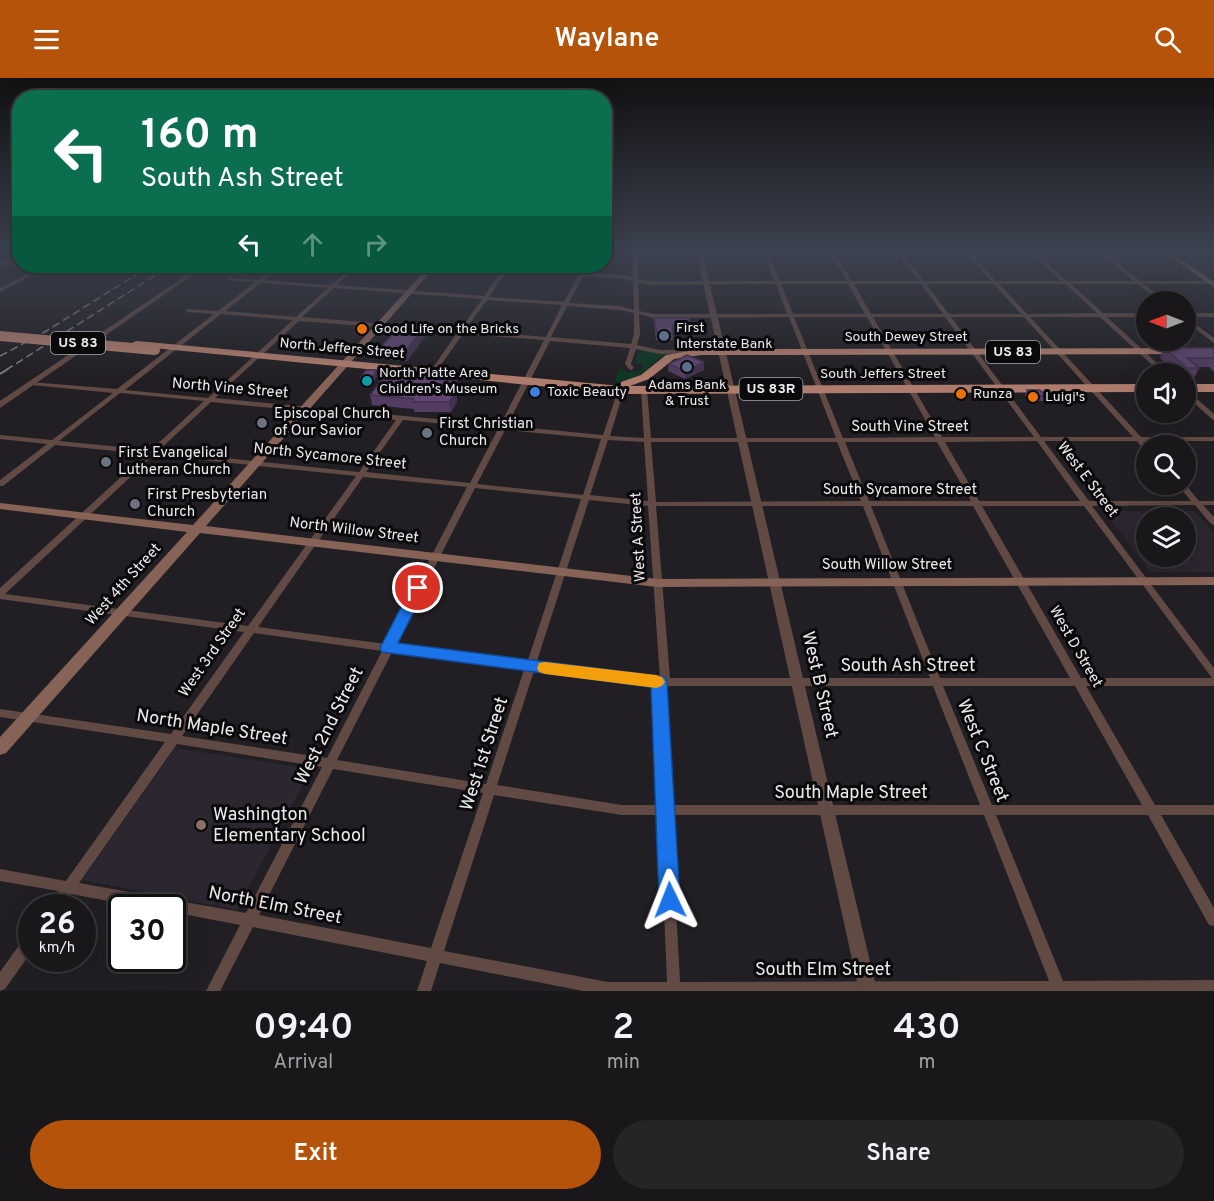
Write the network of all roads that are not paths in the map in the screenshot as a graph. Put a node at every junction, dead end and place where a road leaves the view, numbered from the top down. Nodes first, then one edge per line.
1 (163, 294) edge
2 (242, 294) edge
3 (325, 294) edge
4 (407, 294) edge
5 (429, 294) edge
6 (489, 294) edge
7 (571, 294) edge
8 (635, 294) edge
9 (708, 294) edge
10 (782, 294) edge
11 (856, 294) edge
12 (931, 294) edge
13 (1005, 294) edge
14 (1079, 294) edge
15 (486, 298) junction
16 (566, 304) junction
17 (188, 310) dead end
18 (636, 310) junction
19 (218, 312) junction
20 (791, 315) junction
21 (869, 315) junction
22 (948, 315) junction
23 (1025, 315) junction
24 (1102, 315) junction
25 (1136, 315) edge
26 (1214, 315) edge
27 (653, 316) junction
28 (713, 316) junction
29 (1196, 316) edge
30 (297, 319) junction
31 (637, 321) junction
32 (1196, 325) edge
33 (378, 326) junction
34 (461, 332) junction
35 (0, 334) edge
36 (547, 339) junction
37 (1214, 341) edge
38 (634, 347) junction
39 (164, 348) junction
40 (1214, 351) edge
41 (706, 352) junction
42 (720, 352) junction
43 (806, 352) junction
44 (890, 352) junction
45 (975, 352) junction
46 (1059, 352) junction
47 (1142, 352) junction
48 (681, 354) joint
49 (257, 356) junction
50 (1154, 363) edge
51 (344, 364) junction
52 (631, 368) dead end
53 (433, 372) junction
54 (526, 380) junction
55 (32, 383) junction
56 (574, 384) junction
57 (1002, 388) junction
58 (1093, 388) junction
59 (1136, 388) edge
60 (1214, 388) edge
61 (729, 389) junction
62 (821, 389) junction
63 (911, 389) junction
64 (1196, 389) edge
65 (621, 390) junction
66 (644, 390) junction
67 (117, 392) junction
68 (209, 400) junction
69 (1196, 401) edge
70 (0, 405) edge
71 (303, 409) junction
72 (400, 418) junction
73 (1214, 418) edge
74 (502, 428) junction
75 (0, 437) edge
76 (1136, 437) edge
77 (605, 438) junction
78 (1196, 439) edge
79 (1214, 439) edge
80 (648, 440) junction
81 (741, 440) junction
82 (841, 440) junction
83 (940, 440) junction
84 (1040, 440) junction
85 (1136, 440) edge
86 (53, 442) junction
87 (153, 452) junction
88 (255, 463) junction
89 (361, 474) junction
90 (0, 484) edge
91 (471, 486) junction
92 (1190, 495) edge
93 (586, 498) junction
94 (976, 503) junction
95 (1086, 503) junction
96 (1197, 503) junction
97 (1214, 503) edge
98 (652, 504) junction
99 (756, 504) junction
100 (866, 504) junction
101 (0, 506) edge
102 (84, 516) junction
103 (1214, 522) edge
104 (196, 529) junction
105 (312, 543) junction
106 (434, 557) junction
107 (561, 572) junction
108 (1021, 581) junction
109 (1144, 581) junction
110 (1214, 581) edge
111 (897, 582) junction
112 (657, 583) junction
113 (774, 583) junction
114 (0, 594) edge
115 (122, 611) junction
116 (251, 628) junction
117 (388, 648) junction
118 (531, 666) junction
119 (1214, 675) edge
120 (662, 682) junction
121 (799, 682) junction
122 (1214, 682) edge
123 (937, 683) junction
124 (1078, 683) junction
125 (0, 713) edge
126 (27, 718) junction
127 (173, 738) junction
128 (0, 748) edge
129 (329, 763) junction
130 (490, 789) junction
131 (1151, 810) junction
132 (1214, 810) edge
133 (666, 811) junction
134 (827, 811) junction
135 (988, 811) junction
136 (0, 875) edge
137 (69, 886) junction
138 (64, 894) edge
139 (250, 920) junction
140 (1214, 920) edge
141 (436, 956) junction
142 (18, 959) edge
143 (0, 984) edge
144 (1214, 987) edge
145 (868, 989) edge
146 (1060, 989) edge
147 (674, 990) edge
148 (213, 991) edge
149 (424, 991) edge

1 - 55 street
2 - 19 street
3 - 30 street
4 - 33 main road, West 4th Street
5 - 15 street
6 - 15 street
7 - 16 street, West 2nd Street
8 - 18 street
9 - 28 street, West B Street
10 - 20 street, West C Street
11 - 21 street, West D Street
12 - 22 street, West E Street
13 - 23 street
14 - 24 street
15 - 16 street
15 - 34 street
16 - 18 street
16 - 36 street, West 2nd Street
17 - 19 street
18 - 27 street
18 - 31 street
19 - 30 street
19 - 39 street
20 - 21 street
20 - 28 street
20 - 43 street, West C Street
21 - 22 street
21 - 44 street, West D Street
22 - 23 street
22 - 45 street, West E Street
23 - 24 street
23 - 46 street
24 - 25 street
24 - 47 street
26 - 29 street
27 - 28 street
27 - 31 street
28 - 42 street, West B Street
30 - 33 street
30 - 49 street
31 - 38 street
32 - 37 street
33 - 34 street
33 - 51 main road, West 4th Street
34 - 36 street
34 - 53 street
35 - 39 highway, North Jeffers Street / US 83, bridge
36 - 38 street
36 - 54 street, West 2nd Street
38 - 41 street, South Dewey Street
38 - 52 street
39 - 49 highway, North Jeffers Street / US 83
39 - 67 street
40 - 47 highway, South Dewey Street / US 83
41 - 42 highway, South Dewey Street / US 83
41 - 48 highway, South Dewey Street / US 83
42 - 43 highway, South Dewey Street / US 83
42 - 61 street, West B Street
43 - 44 highway, South Dewey Street / US 83
43 - 62 street, West C Street
44 - 45 highway, South Dewey Street / US 83
44 - 63 street, West D Street
45 - 46 highway, South Dewey Street / US 83
45 - 57 street, West E Street
46 - 47 highway, South Dewey Street / US 83
46 - 58 street
47 - 50 street
48 - 56 highway, North Jeffers Street / US 83
49 - 51 highway, North Jeffers Street / US 83
49 - 68 street
51 - 53 highway, North Jeffers Street / US 83
51 - 71 main road, West 4th Street
53 - 54 highway, North Jeffers Street / US 83
54 - 56 highway, North Jeffers Street / US 83
54 - 74 street, West 2nd Street
55 - 67 street, North Vine Street
55 - 70 street
56 - 65 highway, North Jeffers Street / US 83R
57 - 58 highway, South Jeffers Street / US 83R
57 - 63 highway, South Jeffers Street / US 83R
57 - 84 street, West E Street
58 - 59 highway, South Jeffers Street / US 83R
58 - 76 street
60 - 64 highway
61 - 62 highway, South Jeffers Street / US 83R
61 - 66 highway, South Jeffers Street / US 83R
61 - 81 street, West B Street
62 - 63 highway, South Jeffers Street / US 83R
62 - 82 street, West C Street
63 - 83 street, West D Street
65 - 66 highway, South Jeffers Street / US 83R
65 - 77 street, West 1st Street
66 - 80 street, West A Street
67 - 68 street, North Vine Street
67 - 86 street
68 - 71 street, North Vine Street
68 - 87 street
69 - 73 street
71 - 72 street, North Vine Street
71 - 88 main road, West 4th Street
72 - 74 street, North Vine Street
72 - 89 street, West 3rd Street
74 - 77 street, North Vine Street
74 - 91 street, West 2nd Street
75 - 86 street, North Sycamore Street
77 - 80 street, South Vine Street
77 - 93 street, West 1st Street
78 - 79 street, South Vine Street
80 - 81 street, South Vine Street
80 - 98 street, West A Street
81 - 82 street, South Vine Street
81 - 99 street, West B Street
82 - 83 street, South Vine Street
82 - 100 street, West C Street
83 - 84 street, South Vine Street
83 - 94 street, West D Street
84 - 85 street, South Vine Street
84 - 95 street, West E Street
86 - 87 street, North Sycamore Street
86 - 90 street
87 - 88 street, North Sycamore Street
87 - 102 street
88 - 89 street, North Sycamore Street
88 - 104 main road, West 4th Street
89 - 91 street, North Sycamore Street
89 - 105 street, West 3rd Street
91 - 93 street, North Sycamore Street
91 - 106 street, West 2nd Street
92 - 96 street
93 - 98 street, South Sycamore Street
93 - 107 street, West 1st Street
94 - 95 street, South Sycamore Street
94 - 100 street, South Sycamore Street
94 - 108 street, West D Street
95 - 96 street, South Sycamore Street
95 - 109 street, West E Street
96 - 97 street, South Sycamore Street
96 - 103 street
98 - 99 street, South Sycamore Street
98 - 112 street, West A Street
99 - 100 street, South Sycamore Street
99 - 113 street, West B Street
100 - 111 street, West C Street
101 - 102 main road, North Willow Street
102 - 104 main road, North Willow Street
102 - 114 street
104 - 105 main road, North Willow Street
104 - 115 main road, West 4th Street
105 - 106 main road, North Willow Street
105 - 116 street, West 3rd Street
106 - 107 main road, North Willow Street
106 - 117 street, West 2nd Street
107 - 112 main road, South Willow Street
107 - 118 street, West 1st Street
108 - 109 main road, South Willow Street
108 - 111 main road, South Willow Street
108 - 124 street, West D Street
109 - 110 main road, South Willow Street
109 - 119 street, West E Street
111 - 113 main road, South Willow Street
111 - 123 street, West C Street
112 - 113 main road, South Willow Street
112 - 120 street, West A Street
113 - 121 street, West B Street
114 - 115 street, South Ash Street
115 - 116 street, South Ash Street
115 - 126 main road, West 4th Street
116 - 117 street, South Ash Street
116 - 127 street, West 3rd Street
117 - 118 street, South Ash Street
117 - 129 street, West 2nd Street
118 - 120 street, South Ash Street
118 - 130 street, West 1st Street
120 - 121 street, South Ash Street
120 - 133 street, West A Street
121 - 123 street, South Ash Street
121 - 134 street, West B Street
122 - 124 street, South Ash Street
123 - 124 street, South Ash Street
123 - 135 street, West C Street
124 - 131 street, West D Street
125 - 126 street, North Maple Street
126 - 127 street, North Maple Street
126 - 128 main road, West 4th Street
127 - 129 street, North Maple Street
127 - 137 street, West 3rd Street
129 - 130 street, North Maple Street
129 - 139 street, West 2nd Street
130 - 133 street, South Maple Street
130 - 141 street, West 1st Street
131 - 132 street, South Maple Street
131 - 135 street, South Maple Street
131 - 140 street, West D Street
133 - 134 street, South Maple Street
133 - 147 street, West A Street
134 - 135 street, South Maple Street
134 - 145 street, West B Street
135 - 146 street, West C Street
136 - 137 street, North Elm Street
137 - 138 street, West 3rd Street
137 - 139 street, North Elm Street
139 - 141 street, North Elm Street
139 - 148 street, West 2nd Street
141 - 147 street, South Elm Street
141 - 149 street, West 1st Street
142 - 143 street
144 - 146 street, South Elm Street
145 - 146 street, South Elm Street
145 - 147 street, South Elm Street

